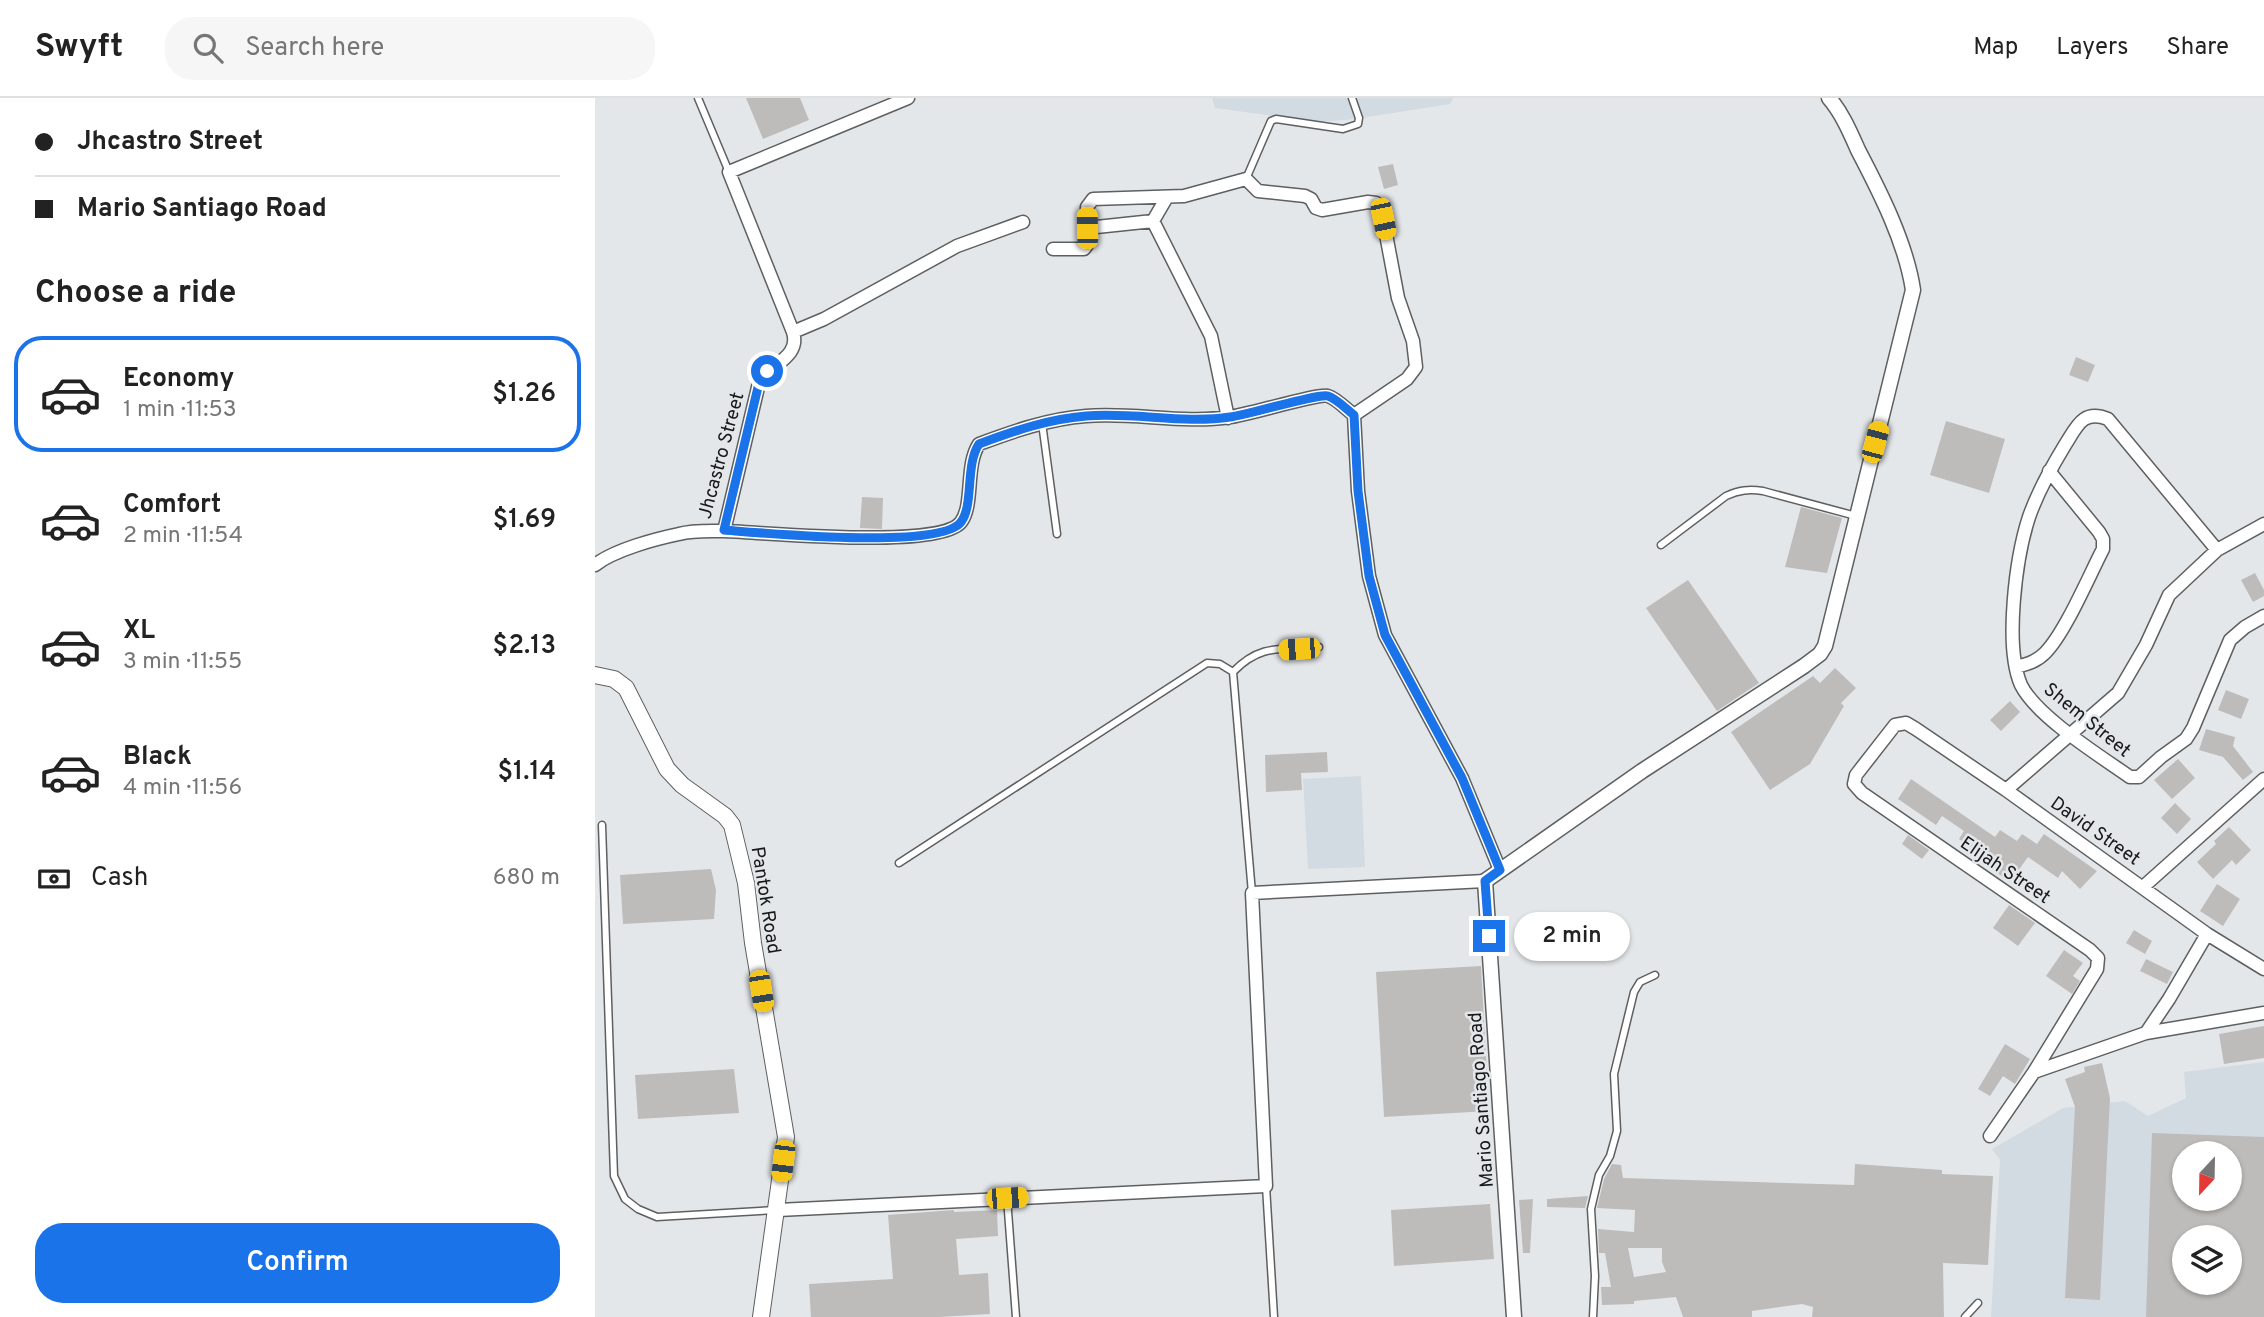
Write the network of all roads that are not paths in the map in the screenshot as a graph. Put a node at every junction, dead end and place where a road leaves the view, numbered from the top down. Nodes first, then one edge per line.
1 (698, 98) edge
2 (908, 98) edge
3 (1352, 98) edge
4 (1829, 98) edge
5 (729, 172) junction
6 (1246, 179) junction
7 (1167, 197) junction
8 (1153, 221) junction
9 (1023, 222) dead end
10 (1087, 228) junction
11 (1053, 248) dead end
12 (793, 332) junction
13 (1354, 415) junction
14 (1228, 418) junction
15 (1042, 421) junction
16 (2049, 471) junction
17 (1856, 516) junction
18 (2264, 524) edge
19 (724, 530) junction
20 (1057, 534) dead end
21 (1661, 545) dead end
22 (2217, 550) junction
23 (595, 565) edge
24 (2264, 616) edge
25 (1319, 647) dead end
26 (2016, 667) junction
27 (1233, 672) junction
28 (595, 675) edge
29 (1906, 723) joint
30 (2070, 733) junction
31 (2264, 779) edge
32 (2006, 790) junction
33 (602, 825) dead end
34 (899, 863) dead end
35 (1500, 870) junction
36 (1485, 881) junction
37 (2143, 887) junction
38 (1252, 893) junction
39 (2207, 934) junction
40 (2264, 969) edge
41 (1655, 975) dead end
42 (2264, 1013) edge
43 (2146, 1033) junction
44 (2034, 1072) junction
45 (1990, 1136) dead end
46 (1266, 1186) junction
47 (1007, 1198) junction
48 (778, 1210) junction
49 (1978, 1303) dead end
50 (761, 1317) edge
51 (1016, 1317) edge
52 (1274, 1317) edge
53 (1514, 1317) edge
54 (1593, 1317) edge
55 (1965, 1317) edge

1 - 5 lane
2 - 5 street
3 - 6 lane
4 - 17 street
5 - 12 street
6 - 7 street
6 - 13 street
7 - 8 street
7 - 10 street
8 - 10 street
8 - 14 street
9 - 12 street
10 - 11 street
12 - 19 street, Jhcastro Street
13 - 14 street
13 - 35 street
14 - 15 street
15 - 19 street
15 - 20 lane
16 - 22 street, Shem Street
16 - 26 street, Shem Street
16 - 26 street
17 - 21 lane
17 - 35 street
18 - 22 street
19 - 23 street, Jhcastro Street
22 - 30 street
24 - 30 street, Shem Street
25 - 27 lane
26 - 30 street, Shem Street
27 - 34 lane
27 - 38 lane
28 - 48 main road, Pantok Road
29 - 32 street, David Street
29 - 44 street, Elijah Street
30 - 32 street
31 - 37 street
32 - 37 street, David Street
33 - 48 lane
35 - 36 street
36 - 38 street
36 - 53 street, Mario Santiago Road
37 - 39 street, David Street
38 - 46 street
39 - 40 street, David Street
39 - 43 street
41 - 54 lane
42 - 43 street
43 - 44 street
44 - 45 street, Elijah Street
46 - 47 street
46 - 52 lane
47 - 48 street
47 - 51 lane
48 - 50 main road, Pantok Road
49 - 55 lane

